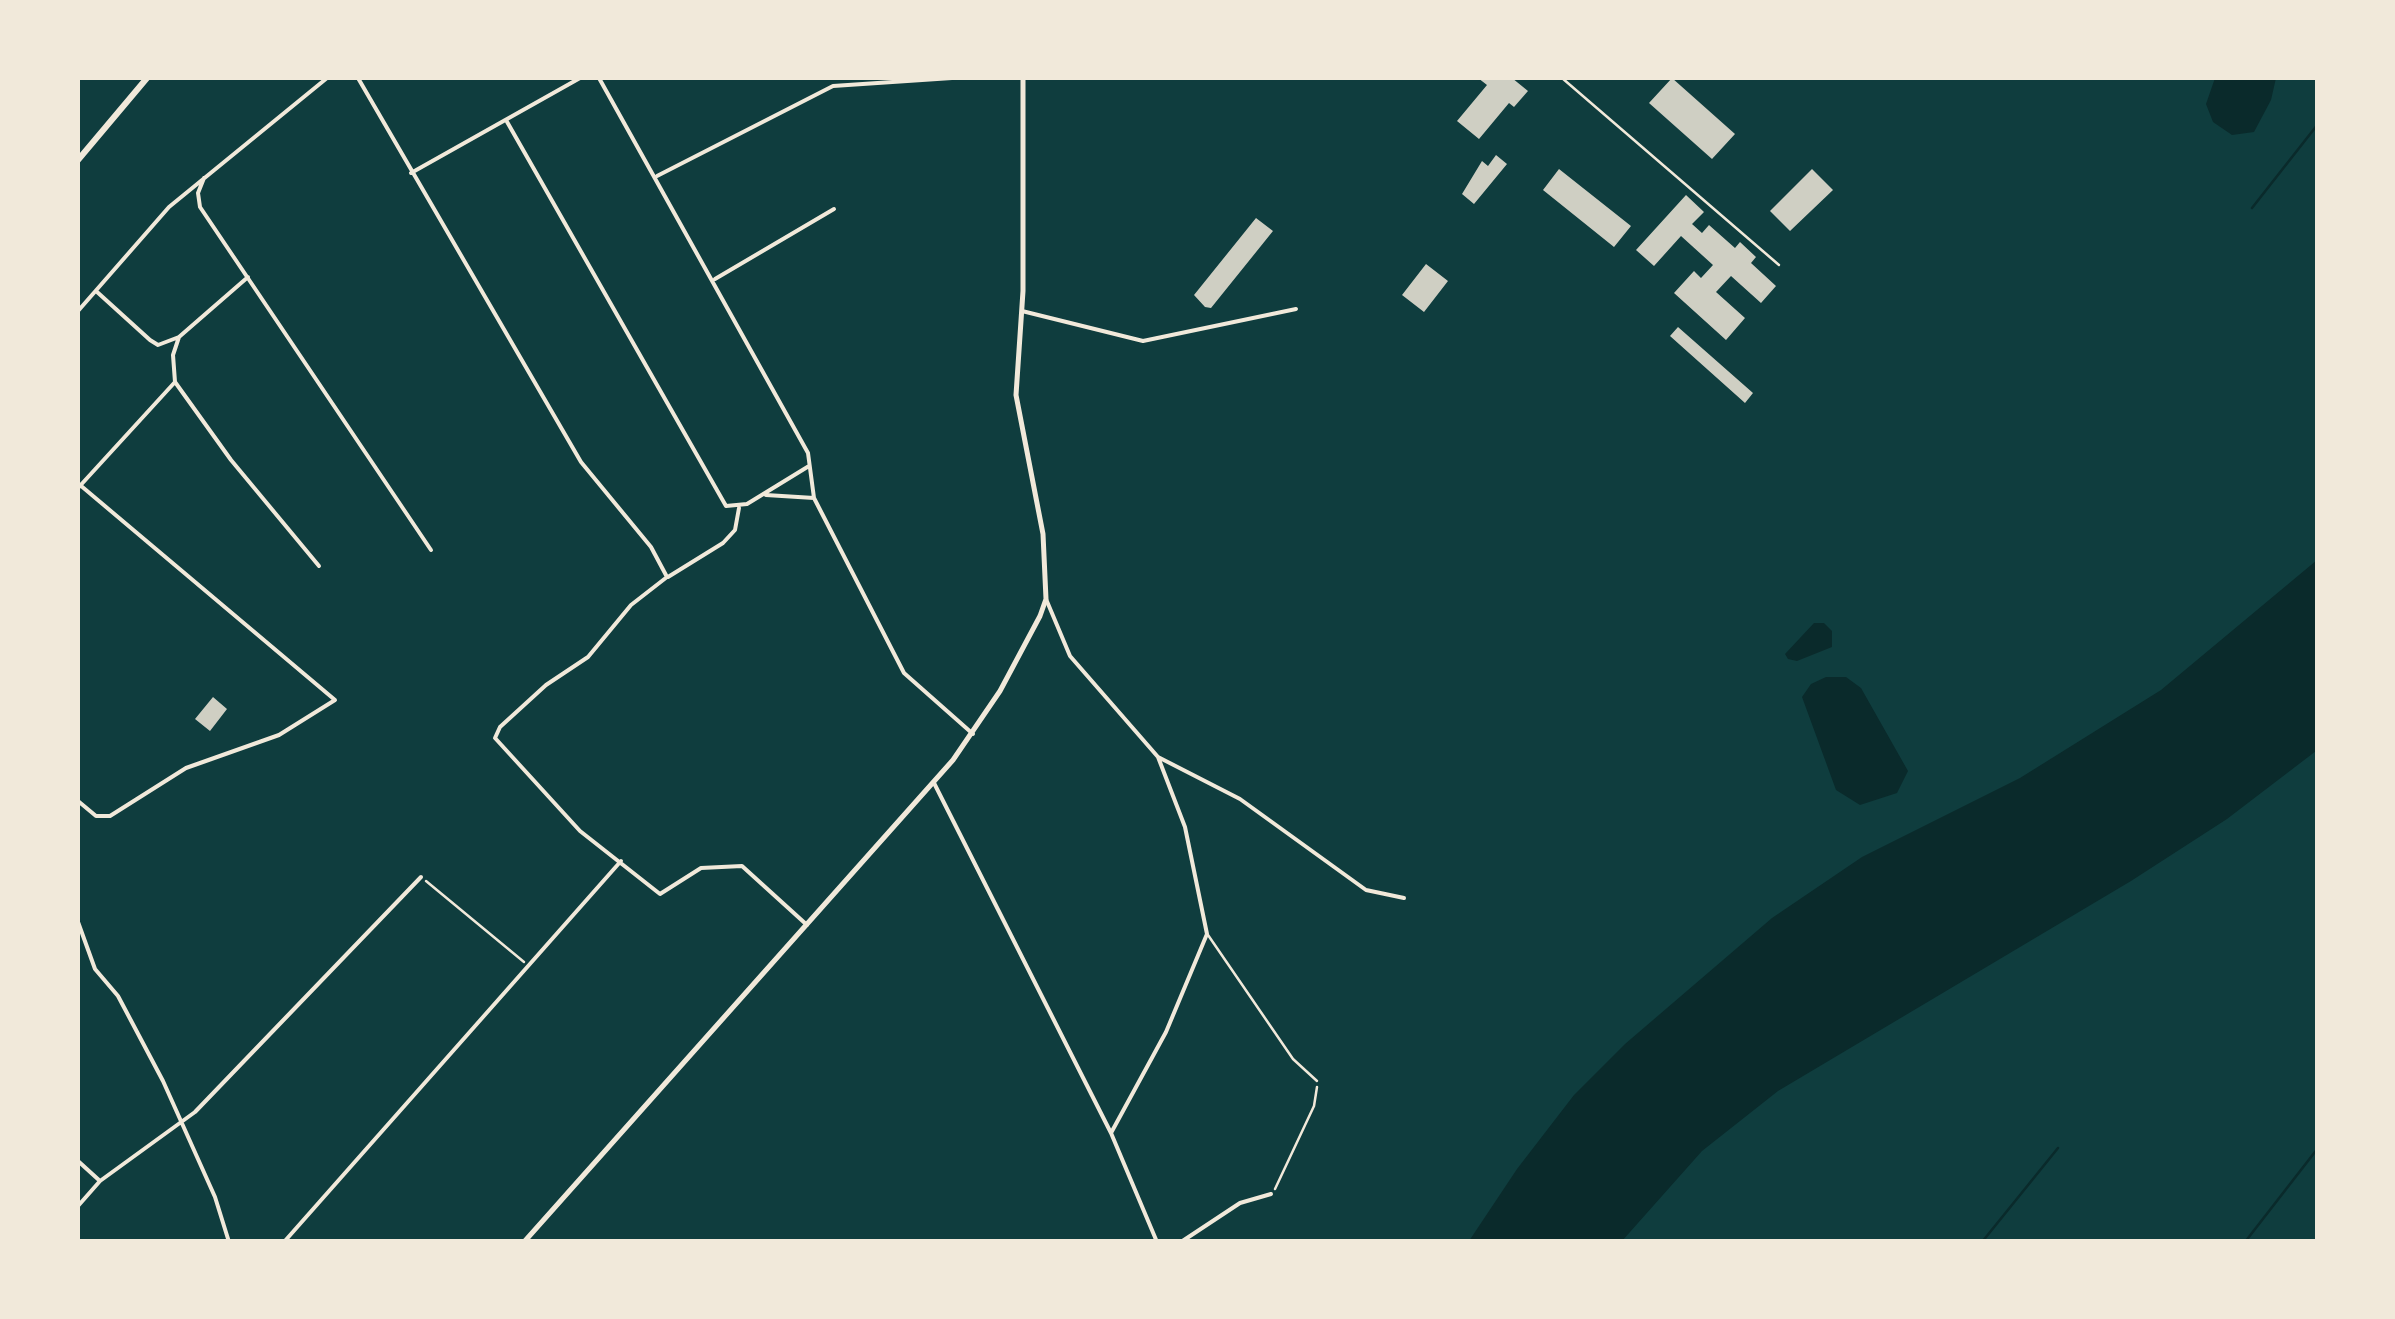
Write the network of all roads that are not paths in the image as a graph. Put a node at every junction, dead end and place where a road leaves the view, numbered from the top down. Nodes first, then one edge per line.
1 (147, 78) edge
2 (327, 78) edge
3 (358, 78) edge
4 (580, 78) edge
5 (600, 78) edge
6 (952, 78) edge
7 (1023, 78) edge
8 (1562, 78) edge
9 (506, 120) junction
10 (78, 160) edge
11 (411, 173) junction
12 (656, 176) junction
13 (204, 178) junction
14 (834, 209) dead end
15 (1778, 266) dead end
16 (248, 277) junction
17 (715, 279) junction
18 (96, 290) junction
19 (1296, 309) dead end
20 (78, 311) edge
21 (1022, 311) junction
22 (179, 337) junction
23 (175, 382) junction
24 (809, 466) junction
25 (79, 487) edge
26 (762, 496) junction
27 (814, 498) junction
28 (739, 508) junction
29 (431, 550) dead end
30 (319, 566) dead end
31 (668, 578) junction
32 (1046, 599) junction
33 (973, 734) junction
34 (1158, 757) junction
35 (934, 783) junction
36 (78, 801) edge
37 (620, 861) junction
38 (421, 877) road end
39 (1404, 898) dead end
40 (78, 922) edge
41 (807, 924) junction
42 (1207, 934) junction
43 (1317, 1080) road end
44 (181, 1120) junction
45 (1111, 1132) junction
46 (78, 1161) edge
47 (100, 1181) junction
48 (1271, 1194) road end
49 (78, 1206) edge
50 (230, 1242) edge
51 (284, 1242) edge
52 (524, 1242) edge
53 (1157, 1242) edge
54 (1181, 1242) edge

1 - 10 main road
2 - 13 street
3 - 11 street
4 - 9 street
5 - 12 street
6 - 12 street
7 - 21 street
8 - 15 lane
9 - 11 street
9 - 28 street
11 - 31 street
12 - 17 street
13 - 16 street
13 - 18 street
14 - 17 street
16 - 22 street
16 - 29 street
17 - 24 street
18 - 20 street
18 - 22 street
19 - 21 street
21 - 32 street
22 - 23 street
23 - 25 street
23 - 30 street
24 - 26 street
24 - 27 street
25 - 36 street
26 - 27 street
26 - 28 street
27 - 33 street
28 - 31 street
31 - 37 street
32 - 33 street
32 - 34 street
33 - 35 street
34 - 39 street
34 - 42 street
35 - 41 street
35 - 45 street
37 - 41 street
37 - 51 street
38 - 44 street
40 - 44 street
41 - 52 street
42 - 43 lane
42 - 45 street
44 - 47 street
44 - 50 street
45 - 53 street
46 - 47 street
47 - 49 street
48 - 54 street

